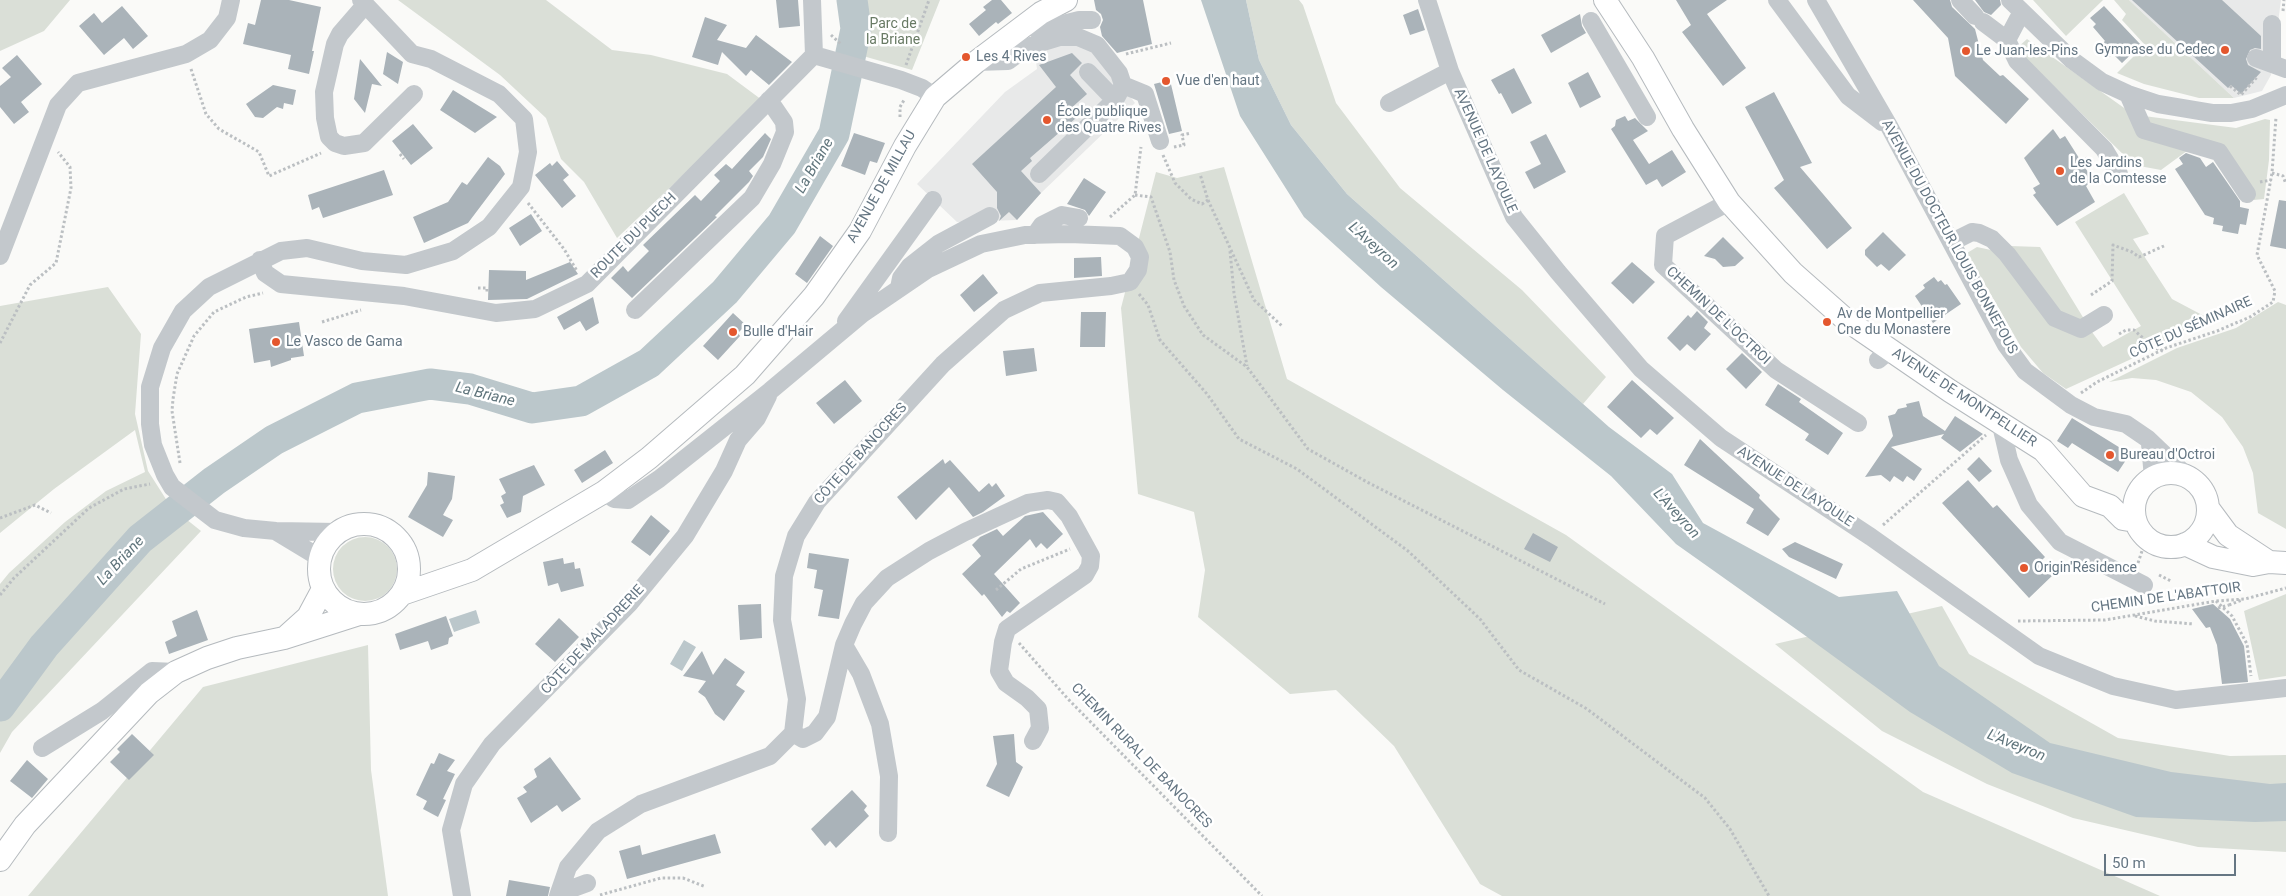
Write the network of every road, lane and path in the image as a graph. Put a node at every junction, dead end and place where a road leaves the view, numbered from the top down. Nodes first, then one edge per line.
1 (231, 0) edge
2 (812, 0) edge
3 (929, 0) edge
4 (1066, 0) edge
5 (1427, 0) edge
6 (1605, 0) edge
7 (1777, 0) edge
8 (1816, 0) edge
9 (1960, 0) edge
10 (2010, 0) edge
11 (2284, 0) edge
12 (363, 3) edge
13 (1039, 6) edge
14 (2283, 8) dead end
15 (2024, 15) junction
16 (1092, 20) dead end
17 (1591, 20) dead end
18 (2272, 24) dead end
19 (2007, 40) junction
20 (1171, 43) dead end
21 (1027, 47) junction
22 (186, 54) junction
23 (1122, 55) dead end
24 (819, 57) junction
25 (1644, 58) junction
26 (976, 62) junction
27 (2272, 67) edge
28 (905, 68) dead end
29 (1615, 70) junction
30 (1450, 71) junction
31 (1088, 72) dead end
32 (2230, 86) dead end
33 (1119, 92) junction
34 (414, 94) dead end
35 (2128, 94) junction
36 (2285, 96) edge
37 (935, 97) junction
38 (769, 100) junction
39 (1389, 103) dead end
40 (2276, 116) dead end
41 (1647, 117) dead end
42 (1889, 126) junction
43 (1191, 133) dead end
44 (335, 143) junction
45 (42, 144) junction
46 (1168, 144) junction
47 (1141, 147) dead end
48 (400, 154) dead end
49 (404, 159) dead end
50 (2272, 173) junction
51 (1039, 174) dead end
52 (1200, 174) dead end
53 (2119, 174) dead end
54 (2286, 184) edge
55 (518, 193) junction
56 (2247, 194) dead end
57 (1135, 196) junction
58 (934, 200) dead end
59 (1208, 200) junction
60 (1729, 202) junction
61 (1116, 213) dead end
62 (990, 216) dead end
63 (1079, 218) dead end
64 (1034, 235) junction
65 (1952, 242) junction
66 (2164, 246) dead end
67 (1230, 248) junction
68 (0, 256) edge
69 (260, 260) junction
70 (1130, 282) junction
71 (586, 285) junction
72 (478, 288) dead end
73 (899, 289) junction
74 (269, 291) dead end
75 (487, 291) dead end
76 (2091, 295) dead end
77 (635, 310) dead end
78 (2104, 315) dead end
79 (1282, 326) dead end
80 (844, 329) junction
81 (2119, 334) dead end
82 (0, 343) edge
83 (2163, 351) junction
84 (1247, 367) junction
85 (770, 391) junction
86 (2081, 393) dead end
87 (1858, 423) dead end
88 (1994, 427) junction
89 (2150, 444) junction
90 (174, 467) dead end
91 (2189, 478) junction
92 (2147, 482) junction
93 (150, 484) dead end
94 (604, 492) junction
95 (2110, 506) junction
96 (2208, 508) junction
97 (51, 513) dead end
98 (0, 518) edge
99 (2136, 521) junction
100 (1880, 528) dead end
101 (276, 532) junction
102 (338, 532) junction
103 (1083, 541) junction
104 (2185, 544) junction
105 (320, 558) junction
106 (409, 563) junction
107 (2278, 563) edge
108 (450, 577) junction
109 (2144, 585) dead end
110 (323, 588) junction
111 (2286, 588) edge
112 (996, 590) dead end
113 (402, 594) junction
114 (0, 595) edge
115 (2245, 599) junction
116 (2216, 600) junction
117 (1605, 604) dead end
118 (2218, 608) dead end
119 (359, 614) junction
120 (2132, 615) junction
121 (1988, 621) junction
122 (2194, 624) dead end
123 (1007, 629) junction
124 (284, 638) junction
125 (844, 645) junction
126 (176, 672) junction
127 (2281, 689) edge
128 (793, 733) junction
129 (1034, 741) dead end
130 (42, 748) dead end
131 (888, 832) dead end
132 (0, 860) edge
133 (706, 887) dead end
134 (592, 889) edge
135 (462, 896) edge
136 (558, 896) edge
137 (564, 896) edge
138 (1262, 896) edge
139 (1769, 896) edge

1 - 22 street
2 - 24 street
3 - 28 path
4 - 13 main road, AVENUE DE MILLAU
5 - 30 street, AVENUE DE LAYOULE
6 - 25 main road
7 - 42 street
8 - 42 street, AVENUE DU DOCTEUR LOUIS BONNEFOUS
9 - 19 street
10 - 15 street
11 - 14 path
12 - 44 street
12 - 55 street
13 - 26 main road, AVENUE DE MILLAU
15 - 19 street
15 - 35 street
16 - 21 street
17 - 29 street
18 - 27 street
19 - 53 street
20 - 23 path
21 - 26 street
21 - 33 street
22 - 44 path
22 - 45 street
24 - 37 street
24 - 38 street, ROUTE DU PUECH
25 - 29 street
25 - 60 main road, AVENUE DE MONTPELLIER
26 - 37 main road, AVENUE DE MILLAU
27 - 32 path
27 - 36 street
29 - 41 street
30 - 39 street
30 - 121 street, AVENUE DE LAYOULE
31 - 33 street
33 - 46 street
33 - 51 street
34 - 44 street
35 - 36 street
35 - 56 street
37 - 94 main road, AVENUE DE MILLAU
38 - 71 street, ROUTE DU PUECH
38 - 77 street
40 - 50 path, CÔTE DU SÉMINAIRE
42 - 65 street, AVENUE DU DOCTEUR LOUIS BONNEFOUS
43 - 46 path
45 - 68 street
45 - 82 path
46 - 59 path
47 - 57 path
48 - 49 path
50 - 54 path
50 - 83 path, CÔTE DU SÉMINAIRE
52 - 59 path
55 - 69 street
55 - 71 path
57 - 61 path
57 - 84 path
58 - 80 street
59 - 67 path
60 - 87 street, CHEMIN DE L'OCTROI
60 - 88 main road, AVENUE DE MONTPELLIER
62 - 73 street
63 - 64 street
64 - 70 street
64 - 73 street
65 - 78 street
65 - 89 street, AVENUE DU DOCTEUR LOUIS BONNEFOUS
66 - 76 path
67 - 79 path
67 - 84 path
69 - 71 street, ROUTE DU PUECH
69 - 101 street
70 - 128 street, CÔTE DE BANOCRES
70 - 139 path
72 - 75 path
73 - 80 street
74 - 90 path
80 - 85 street
81 - 83 path
83 - 86 path, CÔTE DU SÉMINAIRE
84 - 117 path
85 - 94 street
85 - 135 street, CÔTE DE MALADRERIE
88 - 95 main road, AVENUE DE MONTPELLIER
88 - 100 path
88 - 109 street
89 - 91 street, AVENUE DU DOCTEUR LOUIS BONNEFOUS
89 - 92 street
91 - 92 main road
91 - 96 main road
92 - 95 main road
92 - 99 main road
93 - 114 path
94 - 108 main road, AVENUE DE MILLAU
95 - 99 main road, AVENUE DE MONTPELLIER
96 - 104 main road
96 - 107 main road
97 - 98 path
99 - 104 main road
101 - 102 street
101 - 105 street
102 - 105 main road
102 - 106 main road
103 - 112 path
103 - 123 street
103 - 125 street
104 - 107 main road
105 - 110 main road
106 - 108 main road
106 - 113 main road
108 - 113 main road, AVENUE DE MILLAU
110 - 119 main road
110 - 124 main road
111 - 115 path, CHEMIN DE L'ABATTOIR
113 - 119 main road
115 - 116 path, CHEMIN DE L'ABATTOIR
115 - 118 path, bridge
116 - 120 path, CHEMIN DE L'ABATTOIR
116 - 127 path
119 - 124 main road
120 - 121 path, CHEMIN DE L'ABATTOIR
120 - 122 path
121 - 127 street, AVENUE DE LAYOULE
123 - 129 street
123 - 138 path, CHEMIN RURAL DE BANOCRES
124 - 126 main road
125 - 128 street
125 - 131 street
126 - 130 street
126 - 132 main road
128 - 136 street
133 - 134 path
134 - 137 street

